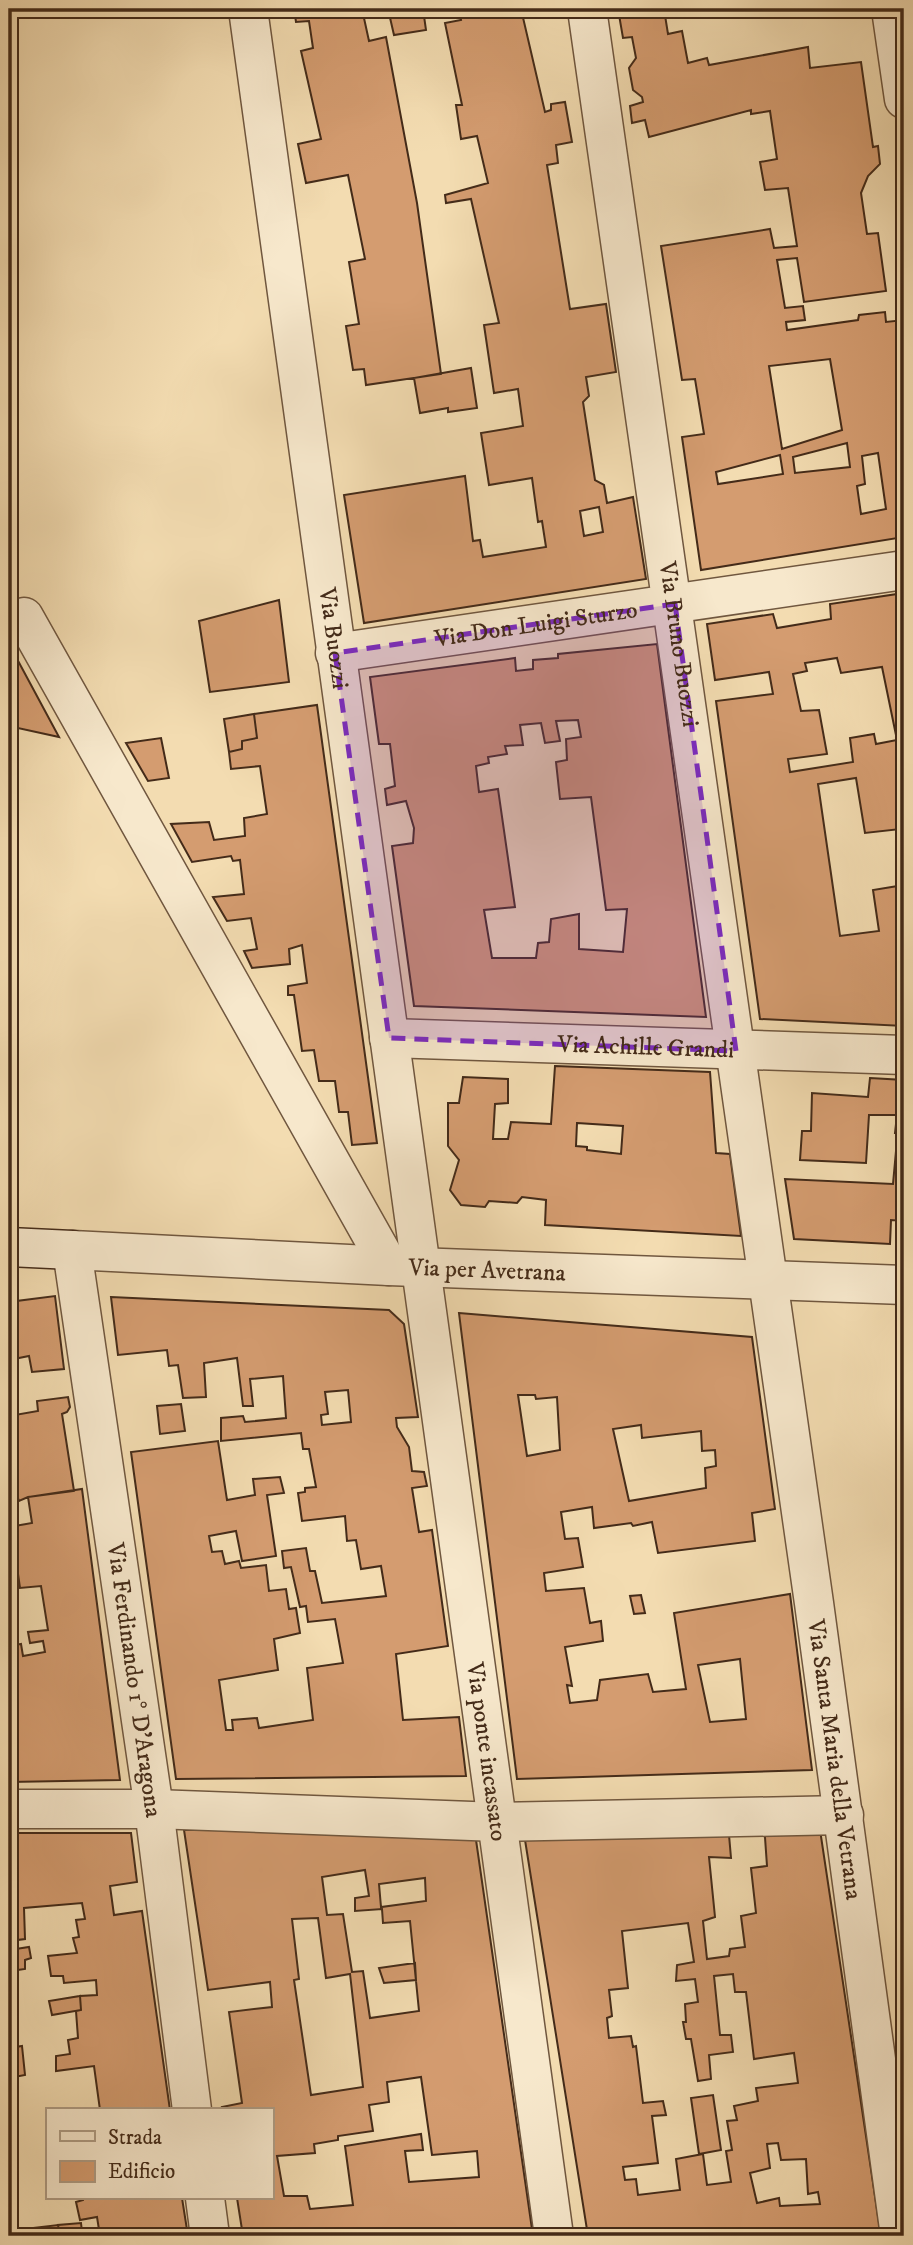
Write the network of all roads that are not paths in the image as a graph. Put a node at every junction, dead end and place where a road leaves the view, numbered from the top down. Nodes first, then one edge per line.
1 (248, 9) edge
2 (587, 9) edge
3 (891, 9) edge
4 (904, 99) edge
5 (904, 570) edge
6 (675, 604) junction
7 (24, 617) dead end
8 (335, 653) junction
9 (389, 1038) junction
10 (736, 1051) junction
11 (904, 1055) edge
12 (9, 1247) edge
13 (72, 1250) junction
14 (405, 1267) junction
15 (771, 1282) junction
16 (904, 1285) edge
17 (9, 1809) edge
18 (154, 1809) junction
19 (844, 1815) junction
20 (498, 1822) junction
21 (192, 2108) edge
22 (205, 2200) edge
23 (210, 2236) edge
24 (554, 2236) edge
25 (900, 2236) edge

1 - 8 street, Via Buozzi
2 - 6 street, Via Bruno Buozzi
3 - 4 street
5 - 6 street, Via Don Luigi Sturzo
6 - 8 street, Via Don Luigi Sturzo
6 - 10 street, Via Bruno Buozzi
7 - 14 street
8 - 9 street, Via Buozzi
9 - 10 street, Via Achille Grandi
9 - 14 street, Via Buozzi
10 - 11 street, Via Achille Grandi
10 - 15 street, Via Bruno Buozzi
12 - 13 street, Via per Avetrana
13 - 14 street, Via per Avetrana
13 - 18 street, Via Ferdinando 1° D'Aragona
14 - 15 street, Via per Avetrana
14 - 20 street, Via ponte incassato
15 - 16 street, Via per Avetrana
15 - 19 street, Via Santa Maria della Vetrana
17 - 18 street
18 - 20 street
18 - 21 street, Via Ferdinando 1° D'Aragona
19 - 20 street
19 - 25 street, Via Santa Maria della Vetrana
20 - 24 street, Via ponte incassato
22 - 23 street

